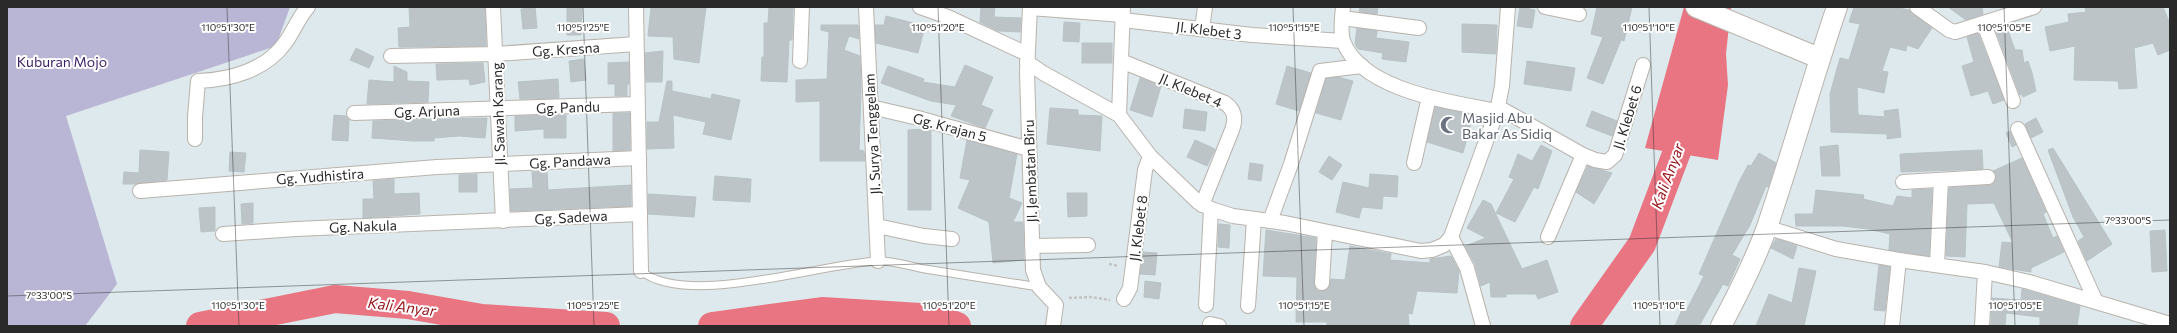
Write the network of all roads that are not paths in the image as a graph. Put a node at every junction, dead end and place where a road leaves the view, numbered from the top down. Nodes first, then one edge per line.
1 (308, 7) edge
2 (493, 7) edge
3 (636, 7) edge
4 (802, 7) edge
5 (866, 7) edge
6 (920, 7) edge
7 (1030, 7) edge
8 (1205, 7) edge
9 (1508, 7) edge
10 (1545, 7) edge
11 (1696, 7) edge
12 (1837, 7) edge
13 (1917, 7) edge
14 (2034, 7) edge
15 (1342, 12) edge
16 (1123, 14) edge
17 (1579, 14) dead end
18 (1984, 24) junction
19 (1418, 28) dead end
20 (1202, 29) junction
21 (1343, 41) junction
22 (636, 44) junction
23 (496, 54) junction
24 (391, 56) dead end
25 (1027, 58) junction
26 (1819, 58) junction
27 (800, 61) dead end
28 (1121, 61) junction
29 (1643, 65) dead end
30 (1362, 66) junction
31 (1429, 97) junction
32 (2013, 101) dead end
33 (637, 104) junction
34 (871, 107) junction
35 (499, 109) junction
36 (1497, 109) junction
37 (354, 113) dead end
38 (1119, 115) junction
39 (2018, 129) dead end
40 (195, 139) dead end
41 (1029, 149) junction
42 (1583, 155) junction
43 (1150, 156) junction
44 (639, 158) junction
45 (1414, 163) dead end
46 (500, 164) junction
47 (1988, 177) dead end
48 (1941, 180) junction
49 (1903, 182) dead end
50 (140, 191) dead end
51 (1206, 207) junction
52 (640, 214) junction
53 (1254, 220) junction
54 (503, 221) junction
55 (1270, 221) junction
56 (877, 226) junction
57 (1766, 227) junction
58 (1325, 232) junction
59 (223, 234) dead end
60 (1451, 237) junction
61 (1548, 237) dead end
62 (952, 240) dead end
63 (1032, 246) junction
64 (1088, 246) dead end
65 (1899, 260) junction
66 (878, 261) junction
67 (1937, 265) junction
68 (641, 271) joint
69 (1985, 272) junction
70 (1322, 284) dead end
71 (1039, 287) junction
72 (1124, 299) road end
73 (2096, 302) junction
74 (1206, 305) dead end
75 (1248, 306) dead end
76 (2170, 324) edge
77 (1053, 326) edge
78 (1483, 326) edge
79 (1721, 326) edge
80 (1892, 326) edge
81 (1982, 326) edge

1 - 40 street
2 - 23 street, Jl. Sawah Karang
3 - 22 street
4 - 27 street
5 - 34 street, Jl. Surya Tenggelam
6 - 25 street
7 - 16 street, Jl. Klebet 3
7 - 25 street, Jl. Jembatan Biru
8 - 20 street
9 - 36 street
10 - 17 street
11 - 26 street
12 - 26 street
13 - 18 street
14 - 18 street
15 - 19 street
15 - 21 street
16 - 20 street, Jl. Klebet 3
16 - 28 street
18 - 32 street
20 - 21 street, Jl. Klebet 3
21 - 30 street, Jl. Klebet 6
22 - 23 street, Gg. Kresna
22 - 33 street
23 - 24 street, Gg. Kresna
23 - 35 street, Jl. Sawah Karang
25 - 38 street
25 - 41 street, Jl. Jembatan Biru
26 - 57 street
28 - 38 street
28 - 51 street, Jl. Klebet 4
29 - 42 street, Jl. Klebet 6
30 - 31 street, Jl. Klebet 6
30 - 55 street
31 - 36 street, Jl. Klebet 6
31 - 45 street
33 - 35 street, Gg. Pandu
33 - 44 street
34 - 41 street, Gg. Krajan 5
34 - 56 street, Jl. Surya Tenggelam
35 - 37 street, Gg. Arjuna
35 - 46 street, Jl. Sawah Karang
36 - 42 street, Jl. Klebet 6
36 - 60 street
38 - 43 street
39 - 73 street
41 - 63 street, Jl. Jembatan Biru
42 - 61 street
43 - 51 street
43 - 72 street, Jl. Klebet 8
44 - 46 street, Gg. Pandawa
44 - 52 street
46 - 50 street, Gg. Yudhistira
46 - 54 street, Jl. Sawah Karang
47 - 48 street
48 - 49 street
48 - 67 street
51 - 53 street
51 - 74 street
52 - 54 street, Gg. Sadewa
52 - 68 street
53 - 55 street
53 - 75 street
54 - 59 street, Gg. Nakula
55 - 58 street
56 - 62 street
56 - 66 street, Jl. Surya Tenggelam
57 - 65 street
57 - 79 street
58 - 60 street
58 - 70 street
60 - 78 street
63 - 64 street
63 - 71 street, Jl. Jembatan Biru
65 - 67 street
65 - 80 street
66 - 68 lane
66 - 71 lane
67 - 69 street
69 - 73 street
69 - 81 street
71 - 77 street, Jl. Jembatan Biru
73 - 76 street

